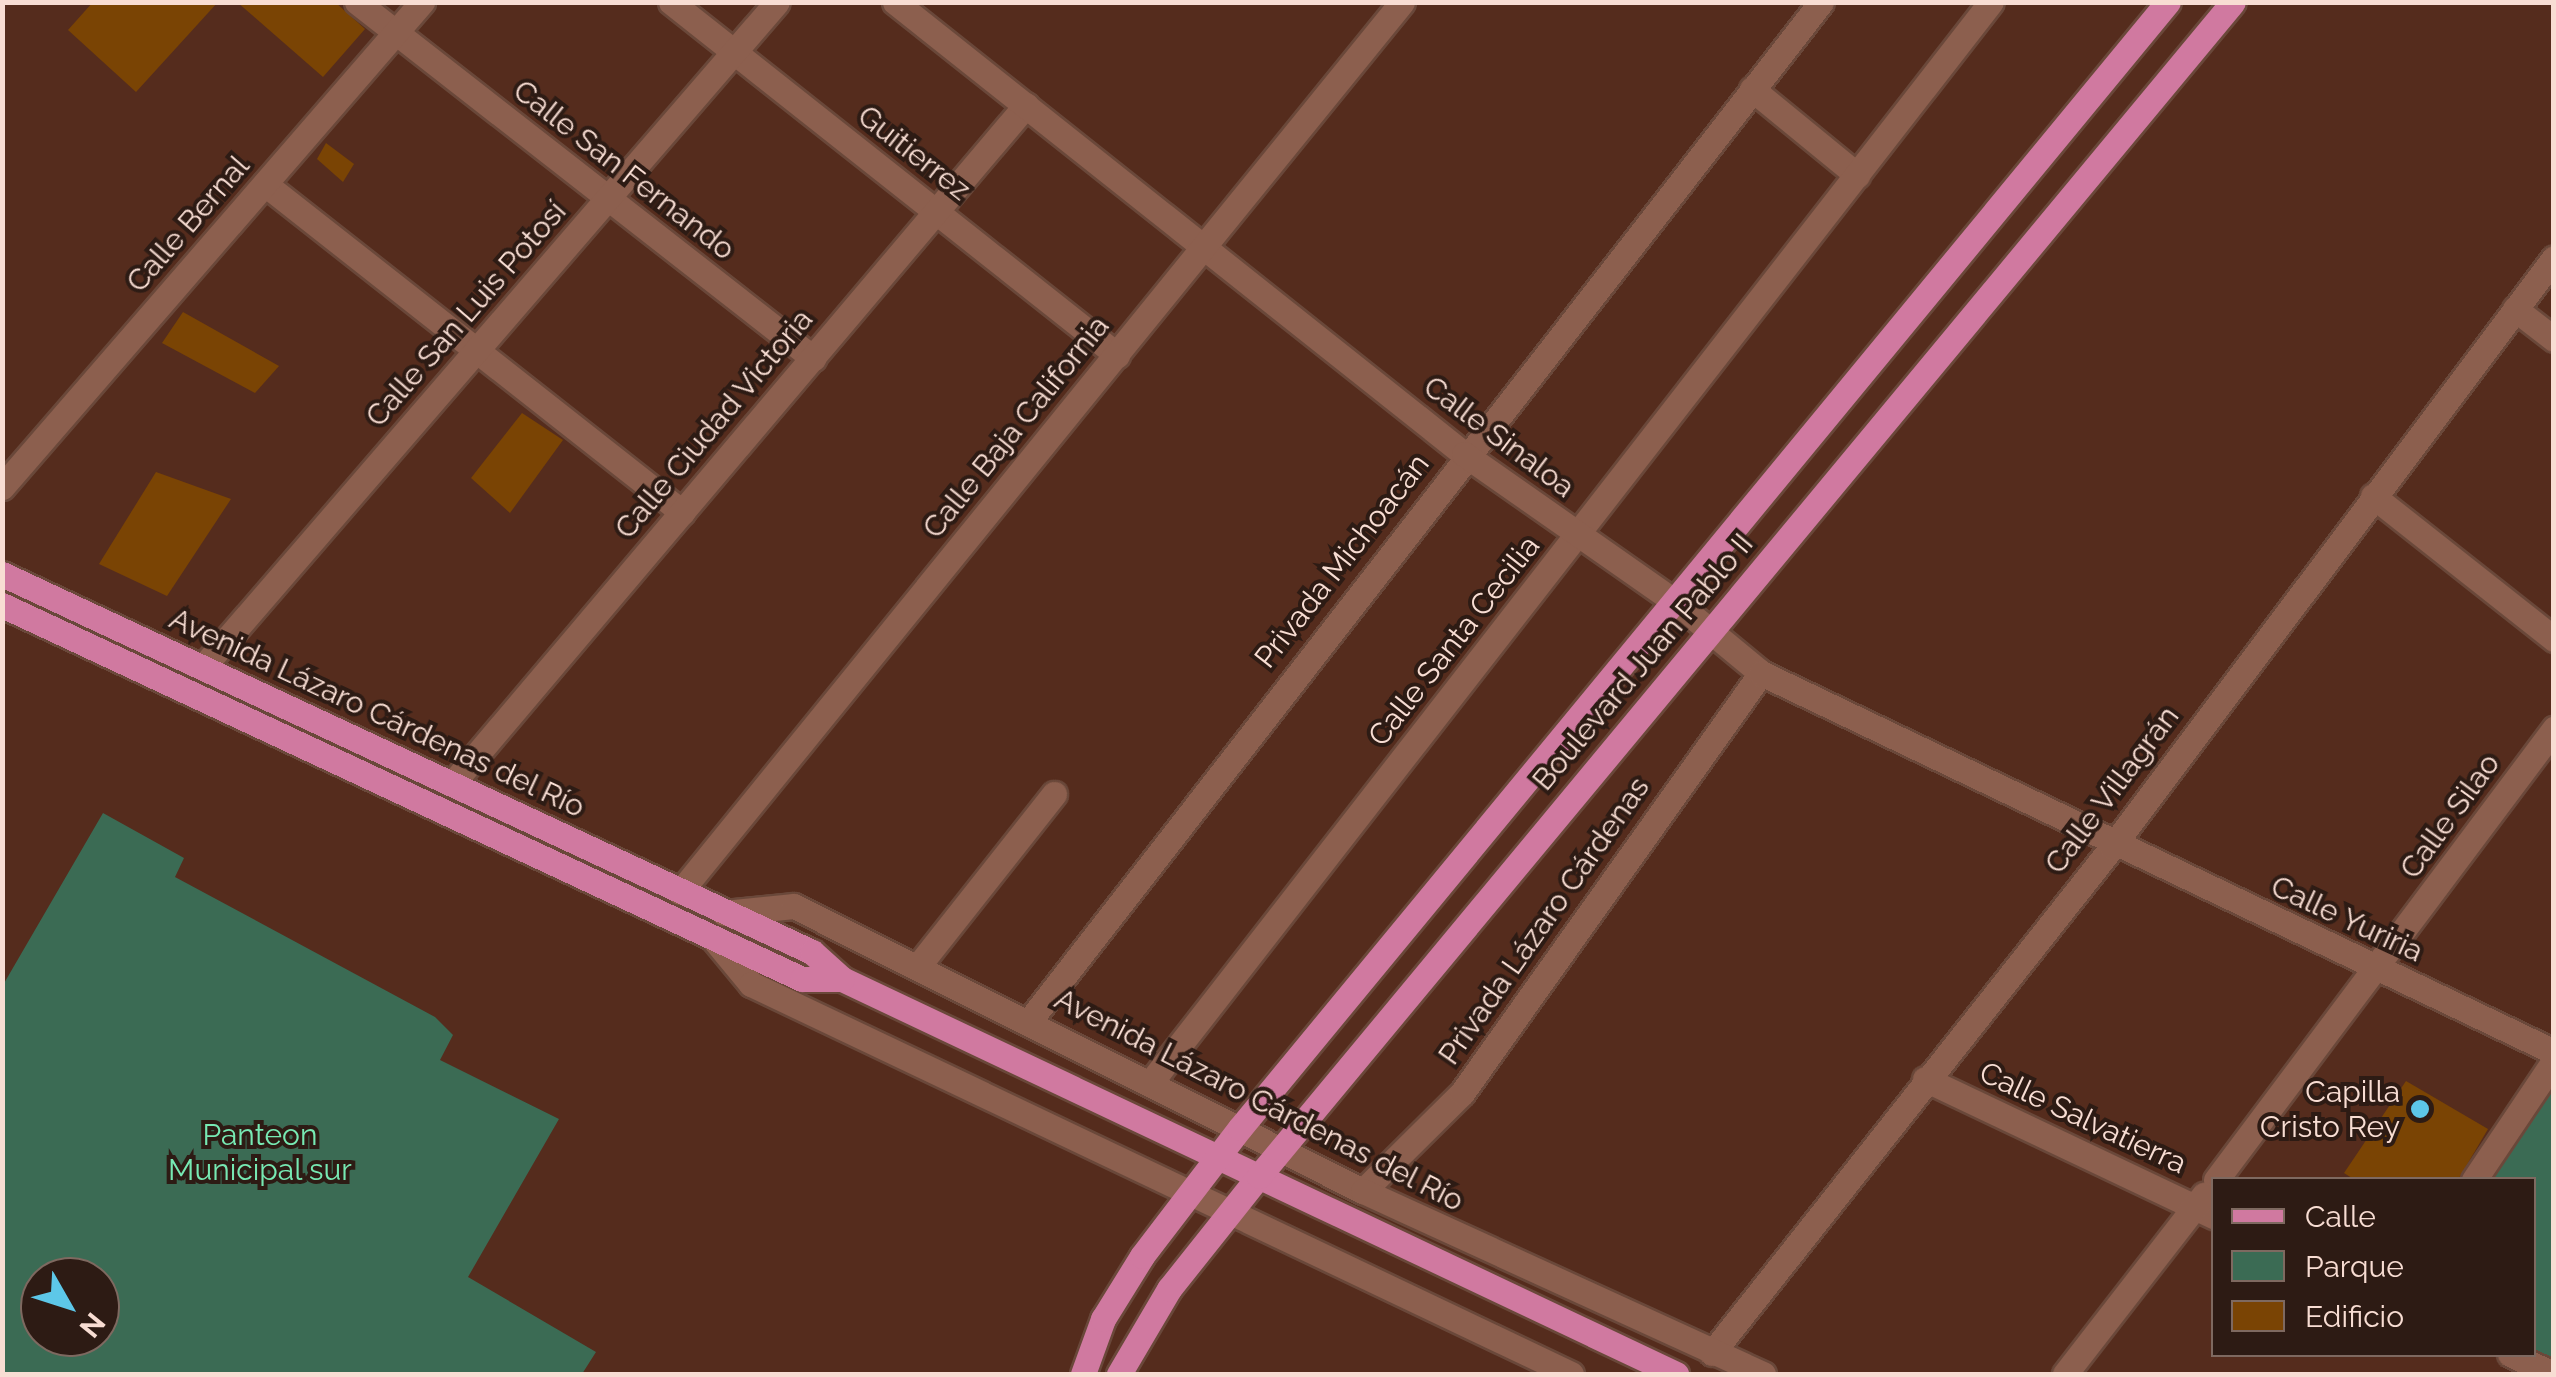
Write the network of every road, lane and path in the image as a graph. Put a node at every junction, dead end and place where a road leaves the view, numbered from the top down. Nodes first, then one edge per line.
1 (357, 2) edge
2 (422, 2) edge
3 (671, 2) edge
4 (777, 2) edge
5 (1402, 2) edge
6 (1820, 2) edge
7 (1991, 2) edge
8 (2168, 2) edge
9 (2233, 2) edge
10 (898, 3) edge
11 (395, 34) junction
12 (735, 53) junction
13 (1752, 89) junction
14 (1026, 106) junction
15 (1856, 176) junction
16 (265, 184) junction
17 (609, 200) junction
18 (936, 212) junction
19 (1206, 246) junction
20 (2554, 258) edge
21 (2515, 308) junction
22 (2554, 339) edge
23 (478, 351) junction
24 (1117, 355) junction
25 (813, 358) junction
26 (1464, 454) junction
27 (2, 487) edge
28 (2373, 496) junction
29 (682, 512) junction
30 (1576, 536) junction
31 (2, 574) edge
32 (1674, 601) junction
33 (2, 605) edge
34 (1711, 632) junction
35 (2554, 639) edge
36 (203, 667) junction
37 (1761, 674) junction
38 (2554, 729) edge
39 (452, 784) junction
40 (1054, 794) dead end
41 (2112, 847) junction
42 (680, 892) junction
43 (724, 913) junction
44 (713, 938) junction
45 (920, 965) junction
46 (2379, 968) junction
47 (842, 979) junction
48 (1030, 1020) junction
49 (2554, 1052) edge
50 (2554, 1062) edge
51 (1924, 1078) junction
52 (1152, 1082) junction
53 (1240, 1128) junction
54 (1282, 1149) junction
55 (1219, 1155) junction
56 (1259, 1176) junction
57 (2218, 1177) edge
58 (2476, 1177) edge
59 (1363, 1192) junction
60 (1188, 1194) junction
61 (1231, 1212) junction
62 (2204, 1212) edge
63 (1712, 1353) junction
64 (2516, 1357) edge
65 (1083, 1374) edge
66 (1119, 1374) edge
67 (1570, 1374) edge
68 (1676, 1374) edge
69 (1762, 1374) edge
70 (2064, 1374) edge
71 (2553, 1374) edge

1 - 11 street, Calle San Fernando
2 - 11 street, Calle Bernal
3 - 12 street, Guitierrez
4 - 12 street, Calle San Luis Potosí
5 - 19 street, Calle Baja California
6 - 13 street, Privada Michoacán
7 - 15 street, Calle Santa Cecilia
8 - 32 main road, Boulevard Juan Pablo II
9 - 34 main road, Boulevard Juan Pablo II
10 - 14 street, Calle Sinaloa
11 - 16 street, Calle Bernal
11 - 17 street, Calle San Fernando
12 - 17 street, Calle San Luis Potosí
12 - 18 street, Guitierrez
13 - 15 street
13 - 26 street, Privada Michoacán
14 - 18 street, Calle Ciudad Victoria
14 - 19 street, Calle Sinaloa
15 - 30 street, Calle Santa Cecilia
16 - 23 street
16 - 27 street, Calle Bernal
17 - 23 street, Calle San Luis Potosí
17 - 25 street, Calle San Fernando
18 - 24 street, Guitierrez
18 - 25 street, Calle Ciudad Victoria
19 - 24 street, Calle Baja California
19 - 26 street, Calle Sinaloa
20 - 21 street, Calle Villagrán
21 - 22 street
21 - 28 street, Calle Villagrán
23 - 29 street
23 - 36 street, Calle San Luis Potosí
24 - 42 street, Calle Baja California
25 - 29 street, Calle Ciudad Victoria
26 - 30 street, Calle Sinaloa
26 - 48 street, Privada Michoacán
28 - 35 street
28 - 41 street, Calle Villagrán
29 - 39 street, Calle Ciudad Victoria
30 - 32 street, Calle Sinaloa
30 - 52 street, Calle Santa Cecilia
31 - 36 main road, Avenida Lázaro Cárdenas del Río
32 - 34 street, Calle Sinaloa
32 - 53 main road, Boulevard Juan Pablo II
33 - 44 main road, Avenida Lázaro Cárdenas del Río
34 - 37 street, Calle Sinaloa
34 - 54 main road, Boulevard Juan Pablo II
36 - 39 main road, Avenida Lázaro Cárdenas del Río
37 - 41 street, Calle Sinaloa
37 - 59 street, Privada Lázaro Cárdenas
38 - 46 street, Calle Silao
39 - 42 main road, Avenida Lázaro Cárdenas del Río
40 - 45 street
41 - 46 street, Calle Yuriria
41 - 51 street, Calle Villagrán
42 - 43 main road, Avenida Lázaro Cárdenas del Río
43 - 45 street, Avenida Lázaro Cárdenas del Río
43 - 47 main road, Avenida Lázaro Cárdenas del Río
44 - 47 main road, Avenida Lázaro Cárdenas del Río
44 - 60 street, Avenida Lázaro Cárdenas del Río
45 - 48 street, Avenida Lázaro Cárdenas del Río
46 - 49 street, Calle Yuriria
46 - 57 street, Calle Silao
47 - 55 main road, Avenida Lázaro Cárdenas del Río
48 - 52 street, Avenida Lázaro Cárdenas del Río
50 - 58 street
51 - 62 street, Calle Salvatierra
51 - 63 street, Calle Villagrán
52 - 53 street, Avenida Lázaro Cárdenas del Río
53 - 54 street, Avenida Lázaro Cárdenas del Río
53 - 55 main road, Boulevard Juan Pablo II
54 - 56 main road, Boulevard Juan Pablo II
54 - 59 street, Avenida Lázaro Cárdenas del Río
55 - 56 main road, Avenida Lázaro Cárdenas del Río
55 - 60 main road, Boulevard Juan Pablo II
56 - 61 main road, Boulevard Juan Pablo II
56 - 68 main road, Avenida Lázaro Cárdenas del Río
59 - 63 street, Avenida Lázaro Cárdenas del Río
60 - 61 street, Avenida Lázaro Cárdenas del Río
60 - 65 main road, Boulevard Juan Pablo II
61 - 66 main road, Boulevard Juan Pablo II
61 - 67 street, Avenida Lázaro Cárdenas del Río
62 - 70 street, Calle Silao
63 - 69 street, Avenida Lázaro Cárdenas del Río
64 - 71 street

